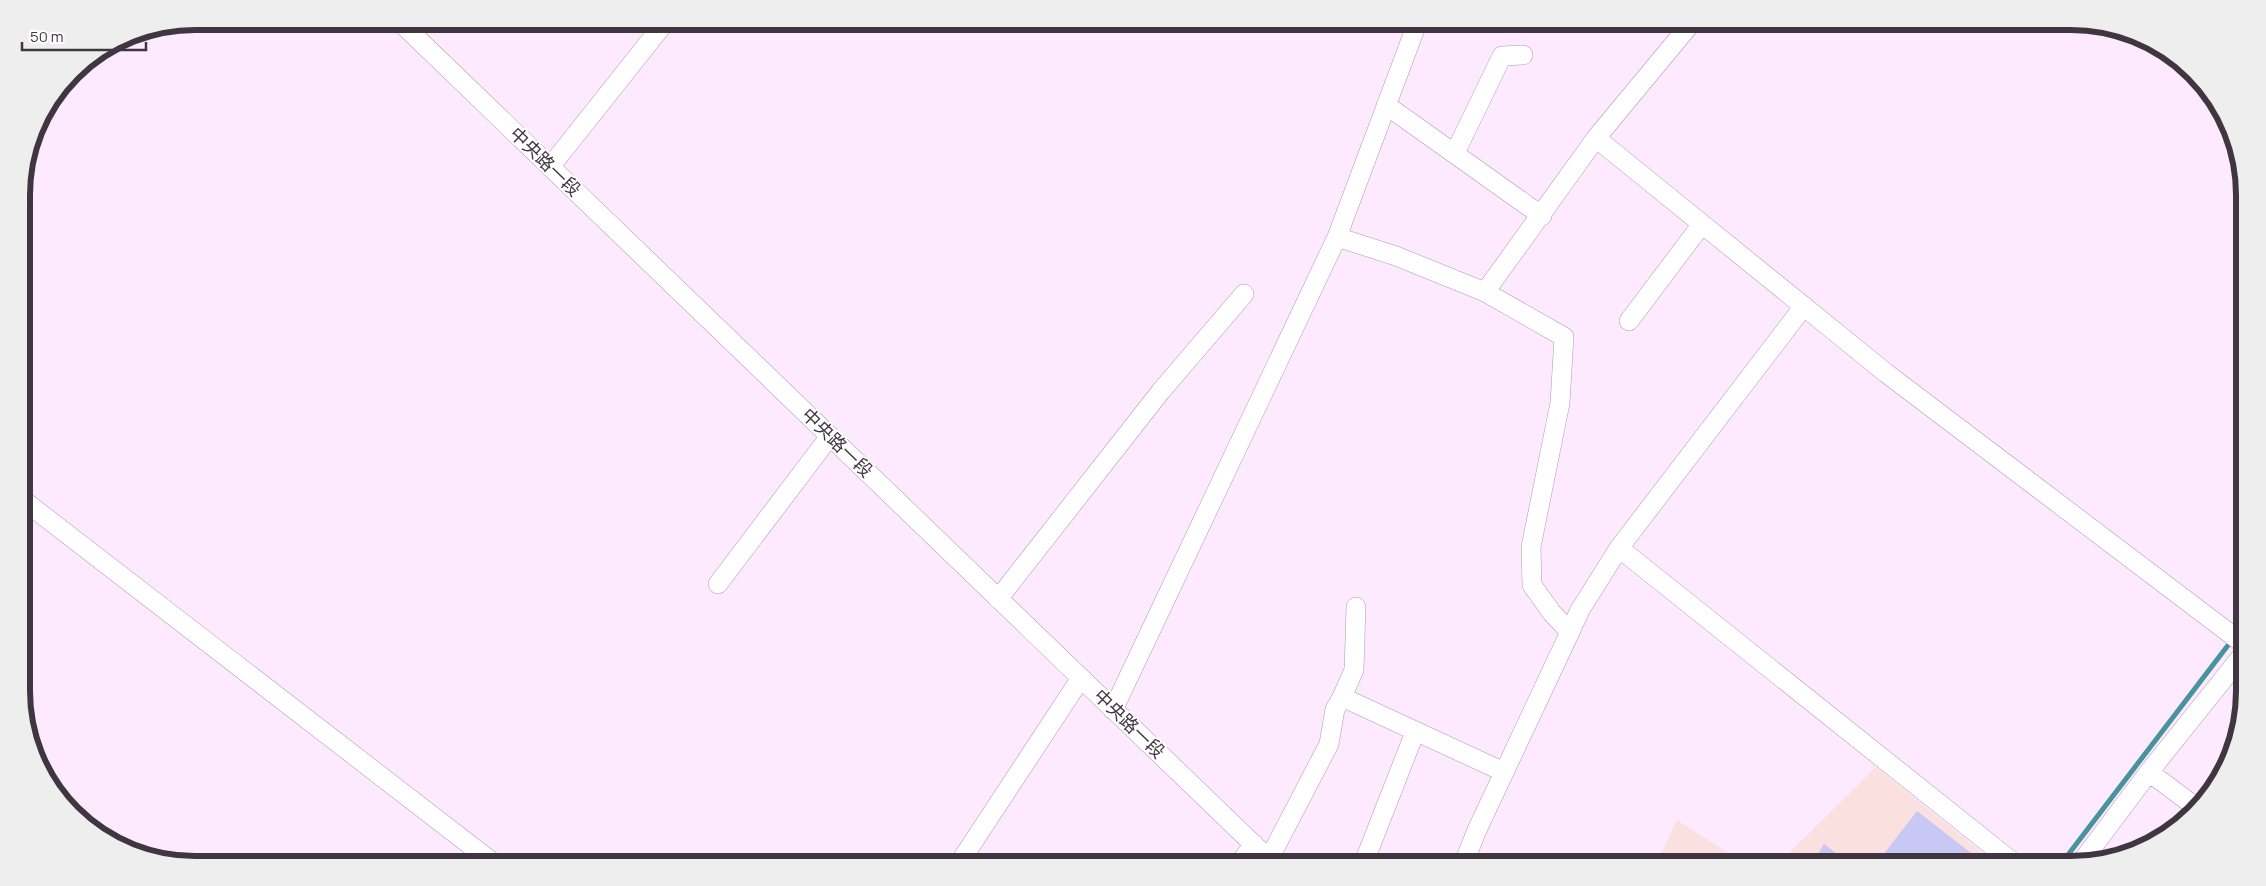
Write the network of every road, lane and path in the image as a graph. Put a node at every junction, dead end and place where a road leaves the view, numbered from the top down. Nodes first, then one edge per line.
1 (408, 30) edge
2 (659, 30) edge
3 (1415, 30) edge
4 (1686, 30) edge
5 (1522, 55) dead end
6 (1386, 104) junction
7 (1596, 138) junction
8 (1455, 153) junction
9 (550, 167) junction
10 (1542, 216) junction
11 (1702, 224) junction
12 (1337, 237) junction
13 (1485, 292) junction
14 (1244, 294) dead end
15 (1804, 306) junction
16 (1629, 321) dead end
17 (830, 436) junction
18 (30, 505) edge
19 (1619, 548) junction
20 (718, 584) dead end
21 (998, 600) junction
22 (1356, 607) dead end
23 (1570, 632) junction
24 (2236, 639) edge
25 (2236, 663) edge
26 (1081, 678) junction
27 (1342, 697) junction
28 (1113, 710) junction
29 (1415, 732) junction
30 (1504, 772) junction
31 (2149, 772) junction
32 (2191, 804) edge
33 (1254, 844) junction
34 (2086, 855) edge
35 (484, 856) edge
36 (964, 856) edge
37 (1244, 856) edge
38 (1266, 856) edge
39 (1275, 856) edge
40 (1366, 856) edge
41 (1466, 856) edge
42 (2005, 856) edge

1 - 9 street, 中央路一段
2 - 9 street
3 - 6 street
4 - 7 street
5 - 8 street
6 - 8 street
6 - 12 street
7 - 10 street
7 - 11 street
8 - 10 street
9 - 17 street, 中央路一段
10 - 13 street
11 - 15 street
11 - 16 street
12 - 13 street
12 - 28 street
13 - 23 street
14 - 21 street
15 - 19 street
15 - 24 street
17 - 20 street
17 - 21 street, 中央路一段
18 - 35 street
19 - 23 street
19 - 42 street
21 - 26 street, 中央路一段
22 - 27 street
23 - 30 street
25 - 31 street
26 - 28 street, 中央路一段
26 - 36 street
27 - 29 street
27 - 39 street
28 - 33 street, 中央路一段
29 - 30 street
29 - 40 street
30 - 41 street
31 - 32 street
31 - 34 street
33 - 37 street
33 - 38 street, 中央路一段

